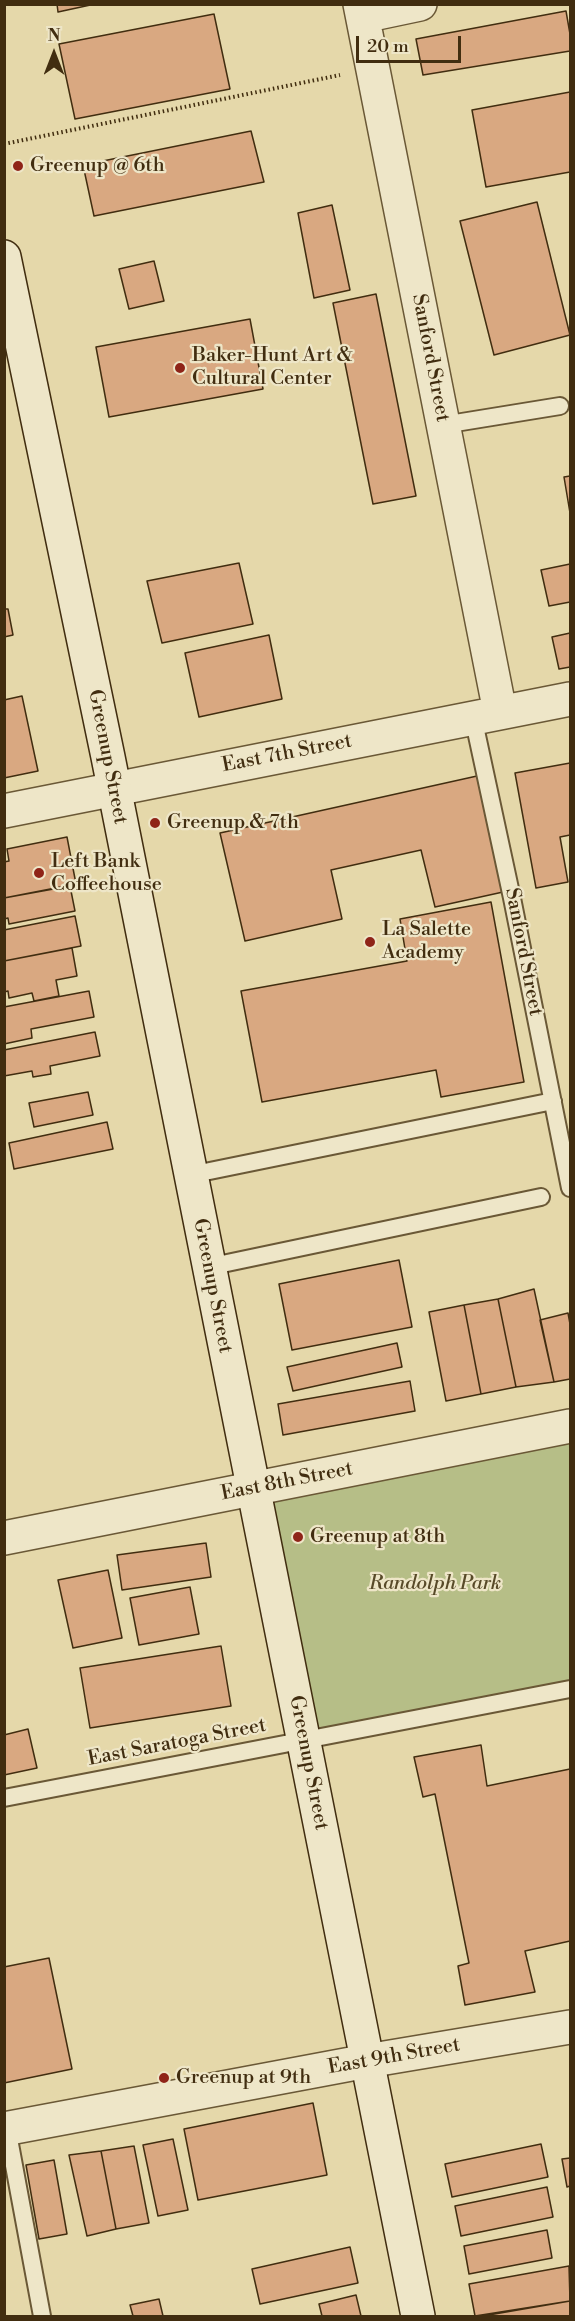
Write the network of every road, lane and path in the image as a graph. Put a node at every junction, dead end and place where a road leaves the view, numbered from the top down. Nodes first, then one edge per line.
1 (420, 4) edge
2 (362, 10) edge
3 (330, 77) dead end
4 (4, 144) edge
5 (4, 257) edge
6 (560, 406) dead end
7 (443, 425) junction
8 (570, 699) edge
9 (487, 715) junction
10 (114, 789) junction
11 (4, 811) edge
12 (553, 1101) junction
13 (190, 1175) junction
14 (570, 1188) edge
15 (541, 1197) dead end
16 (208, 1268) junction
17 (570, 1426) edge
18 (252, 1489) junction
19 (4, 1538) edge
20 (570, 1689) edge
21 (303, 1739) junction
22 (4, 1798) edge
23 (570, 2026) edge
24 (367, 2061) junction
25 (6, 2128) edge
26 (42, 2316) edge
27 (418, 2316) edge

1 - 2 street
2 - 7 street, Sanford Street
3 - 4 path
5 - 10 street, Greenup Street
6 - 7 lane
7 - 9 street, Sanford Street
8 - 9 street, East 7th Street
9 - 10 street, East 7th Street
9 - 12 lane, Sanford Street
10 - 11 street, East 7th Street
10 - 13 street, Greenup Street
12 - 13 lane
12 - 14 lane, Sanford Street
13 - 16 street, Greenup Street
15 - 16 lane
16 - 18 street, Greenup Street
17 - 18 street, East 8th Street
18 - 19 street, East 8th Street
18 - 21 street, Greenup Street
20 - 21 lane, East Saratoga Street
21 - 22 lane, East Saratoga Street
21 - 24 street, Greenup Street
23 - 24 street, East 9th Street
24 - 25 street, East 9th Street
24 - 27 street, Greenup Street
25 - 26 lane

